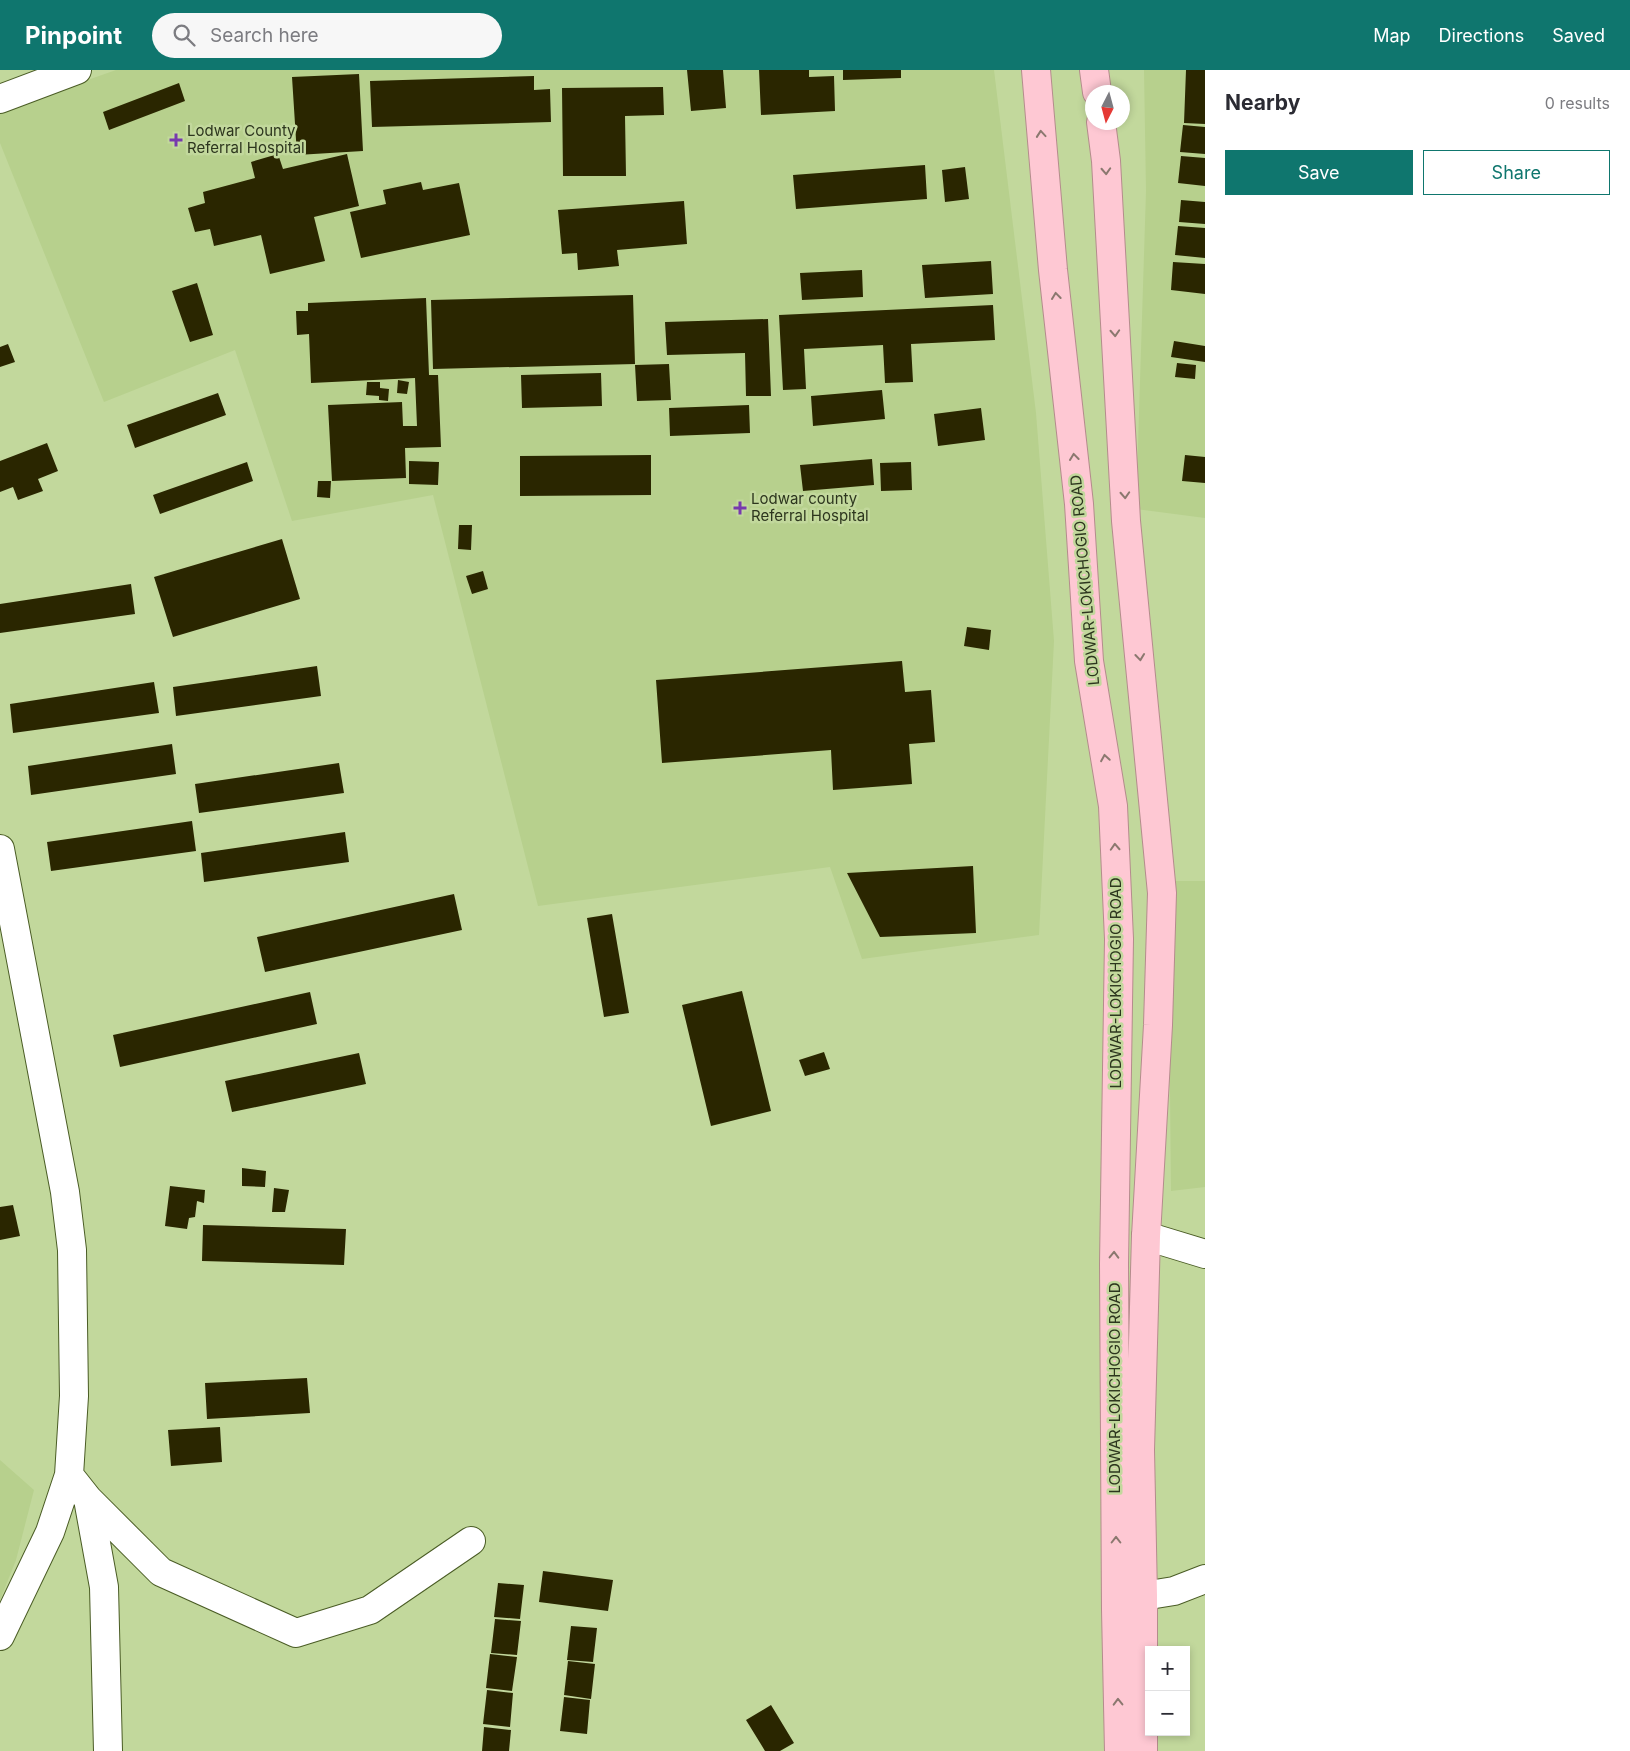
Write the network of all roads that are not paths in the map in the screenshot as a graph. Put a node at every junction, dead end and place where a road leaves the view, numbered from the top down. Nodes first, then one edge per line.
1 (77, 70) edge
2 (1036, 70) edge
3 (1094, 70) edge
4 (1096, 85) edge
5 (0, 99) edge
6 (1102, 130) edge
7 (0, 849) edge
8 (1146, 1236) junction
9 (1205, 1254) edge
10 (69, 1475) junction
11 (88, 1499) junction
12 (470, 1542) dead end
13 (1205, 1579) edge
14 (1144, 1596) junction
15 (0, 1636) edge
16 (108, 1751) edge
17 (1119, 1751) edge
18 (1143, 1751) edge

1 - 5 street
17 -> 2 highway, LODWAR-LOKICHOGIO ROAD
3 - 4 highway
6 -> 8 highway, LODWAR-LOKICHOGIO ROAD
7 - 10 street
8 - 9 street
8 - 14 highway, LODWAR-LOKICHOGIO ROAD
10 - 11 street
10 - 15 street
11 - 12 street
11 - 16 street
13 - 14 street
14 - 18 highway, LODWAR-LOKICHOGIO ROAD

